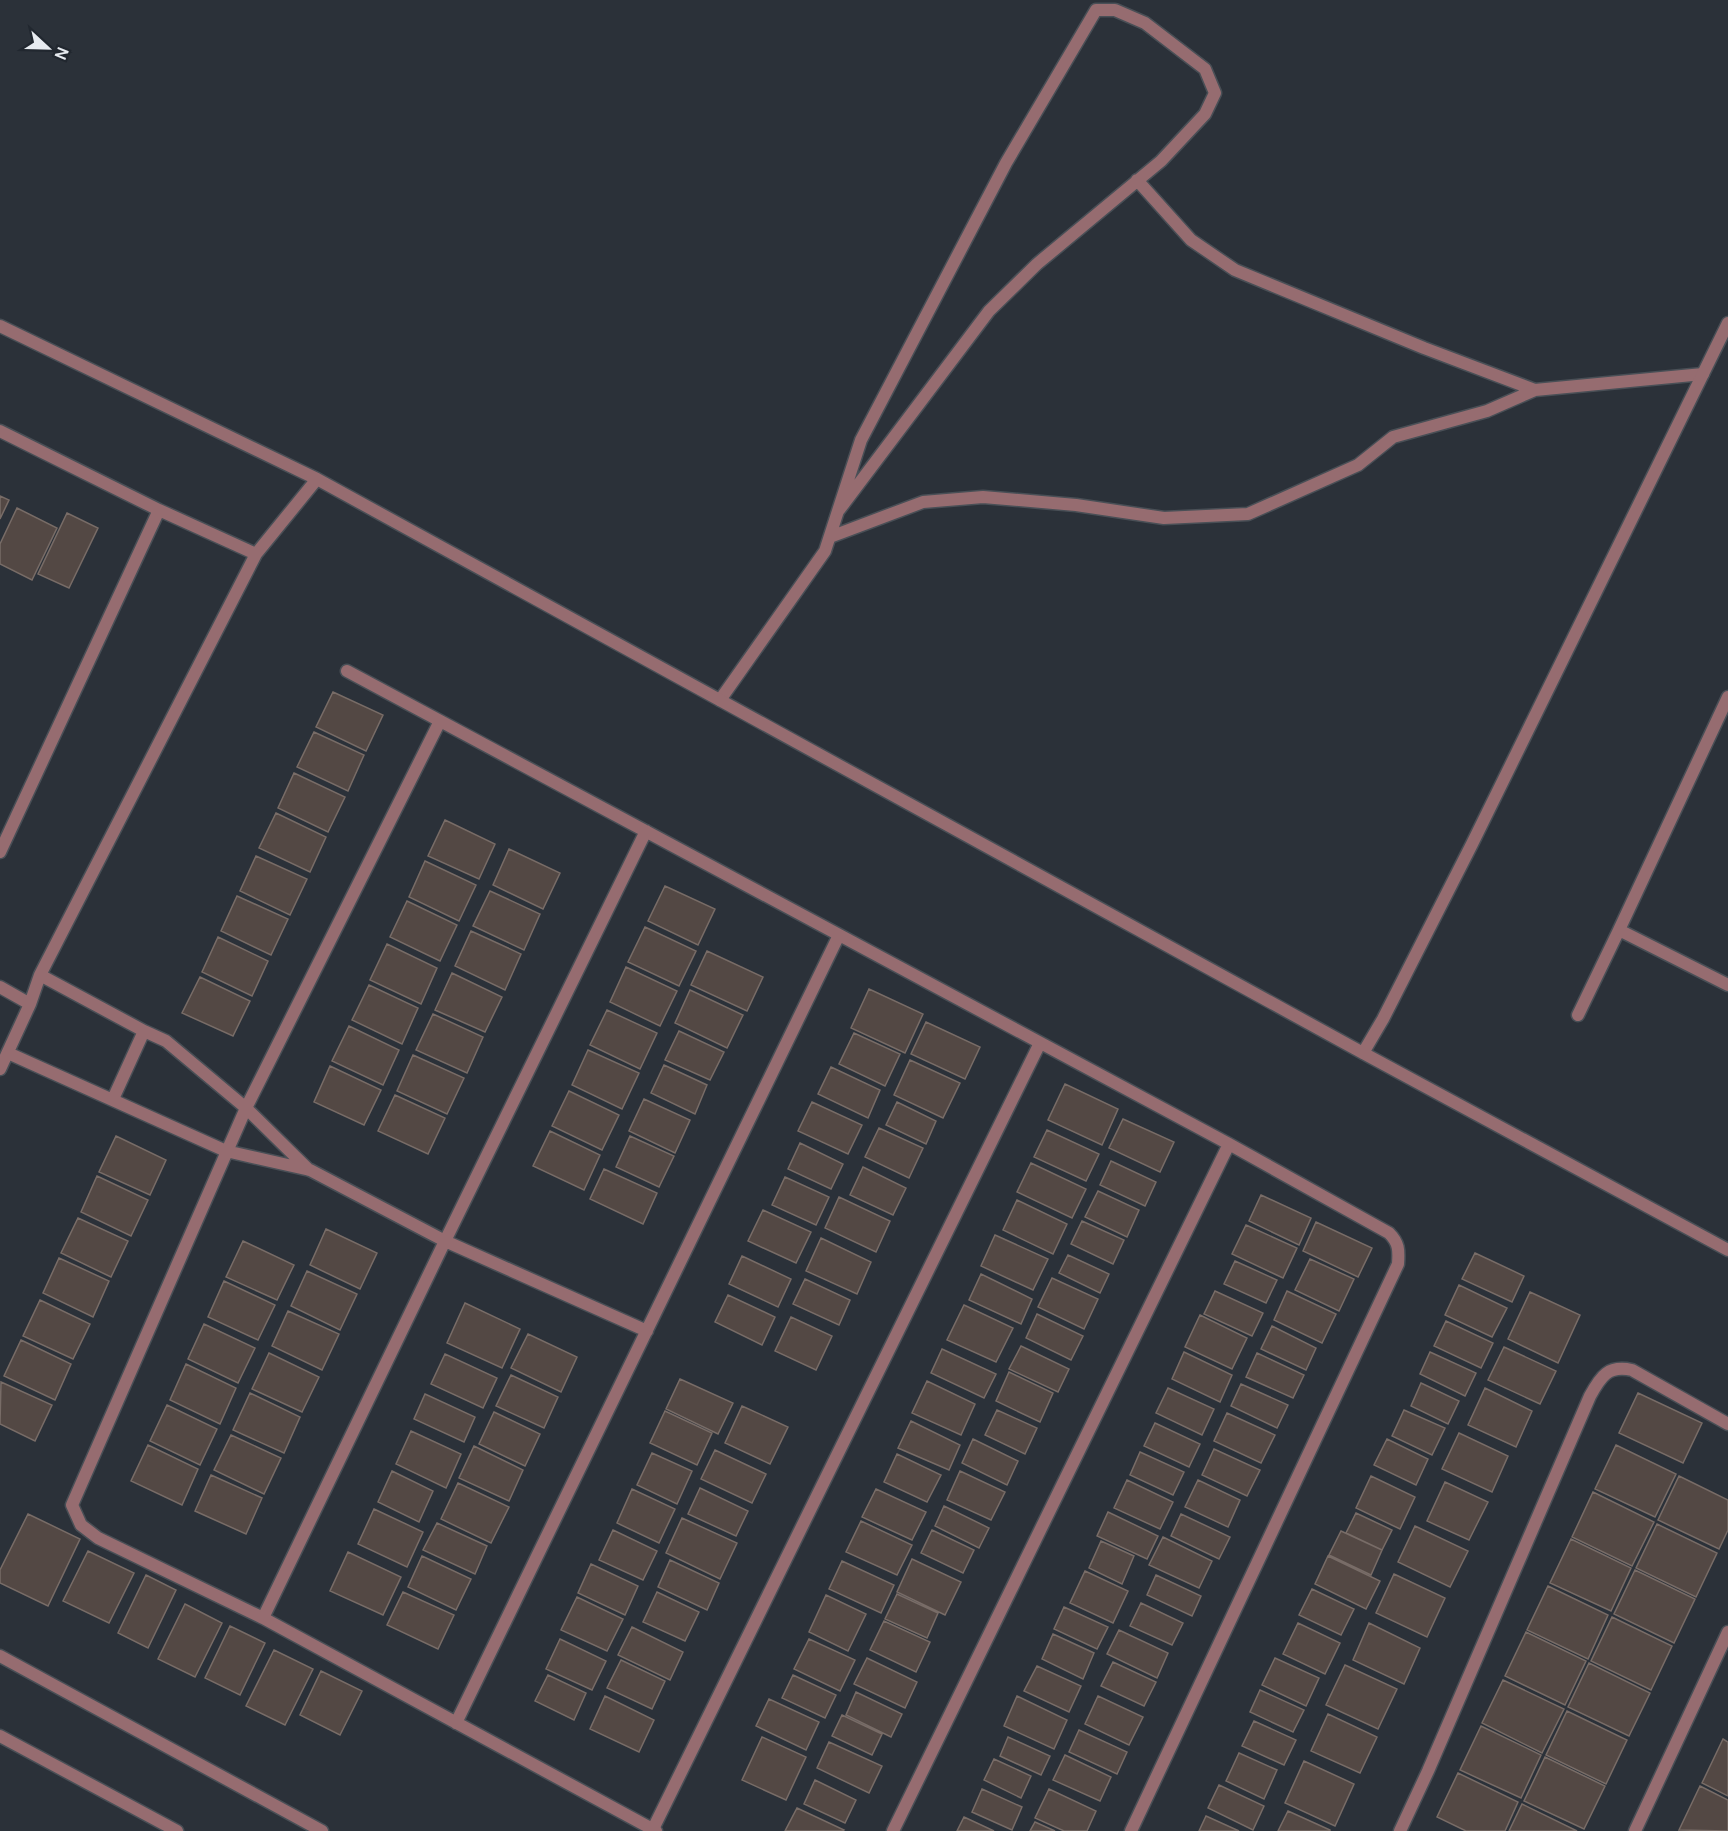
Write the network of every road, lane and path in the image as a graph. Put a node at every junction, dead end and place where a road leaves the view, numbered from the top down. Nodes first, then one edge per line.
1 (1137, 180) junction
2 (1728, 323) edge
3 (0, 326) edge
4 (1703, 374) junction
5 (1535, 390) junction
6 (0, 431) edge
7 (317, 480) junction
8 (159, 510) junction
9 (839, 510) junction
10 (830, 537) junction
11 (256, 554) junction
12 (347, 670) dead end
13 (1728, 697) edge
14 (720, 700) junction
15 (440, 721) junction
16 (646, 831) junction
17 (0, 852) edge
18 (1619, 930) junction
19 (839, 935) junction
20 (40, 975) junction
21 (1728, 985) edge
22 (0, 987) edge
23 (30, 1004) junction
24 (1578, 1015) dead end
25 (144, 1031) junction
26 (1040, 1043) junction
27 (8, 1053) junction
28 (1363, 1053) junction
29 (0, 1069) edge
30 (114, 1099) junction
31 (246, 1108) junction
32 (1229, 1144) junction
33 (226, 1151) junction
34 (310, 1170) junction
35 (445, 1241) junction
36 (1728, 1250) edge
37 (646, 1331) junction
38 (1728, 1424) edge
39 (263, 1618) junction
40 (1728, 1632) edge
41 (0, 1656) edge
42 (456, 1723) junction
43 (0, 1736) edge
44 (654, 1830) edge
45 (177, 1831) edge
46 (322, 1831) edge
47 (893, 1831) edge
48 (1131, 1831) edge
49 (1400, 1831) edge
50 (1635, 1831) edge

1 - 5 street
1 - 9 street
1 - 9 street
2 - 4 street
3 - 7 street
4 - 5 street
4 - 28 street
5 - 10 street
6 - 8 street
7 - 11 street
7 - 14 street
8 - 11 street
8 - 17 street
9 - 10 street
10 - 14 street
11 - 20 street
12 - 15 street
13 - 18 street
14 - 28 street
15 - 16 street
15 - 31 street
16 - 19 street
16 - 35 street
18 - 21 street
18 - 24 street
19 - 26 street
19 - 37 street
20 - 23 street
20 - 25 street
22 - 23 street
23 - 27 street
25 - 30 street
25 - 31 street
26 - 32 street
26 - 44 street
27 - 29 street
27 - 30 street
28 - 36 street
30 - 33 street
31 - 33 street
31 - 34 street
32 - 47 street
32 - 48 street
33 - 34 street
33 - 39 street
34 - 35 street
35 - 37 street
35 - 39 street
37 - 42 street
38 - 49 street
39 - 42 street
40 - 50 street
41 - 46 street
42 - 44 street
43 - 45 street

